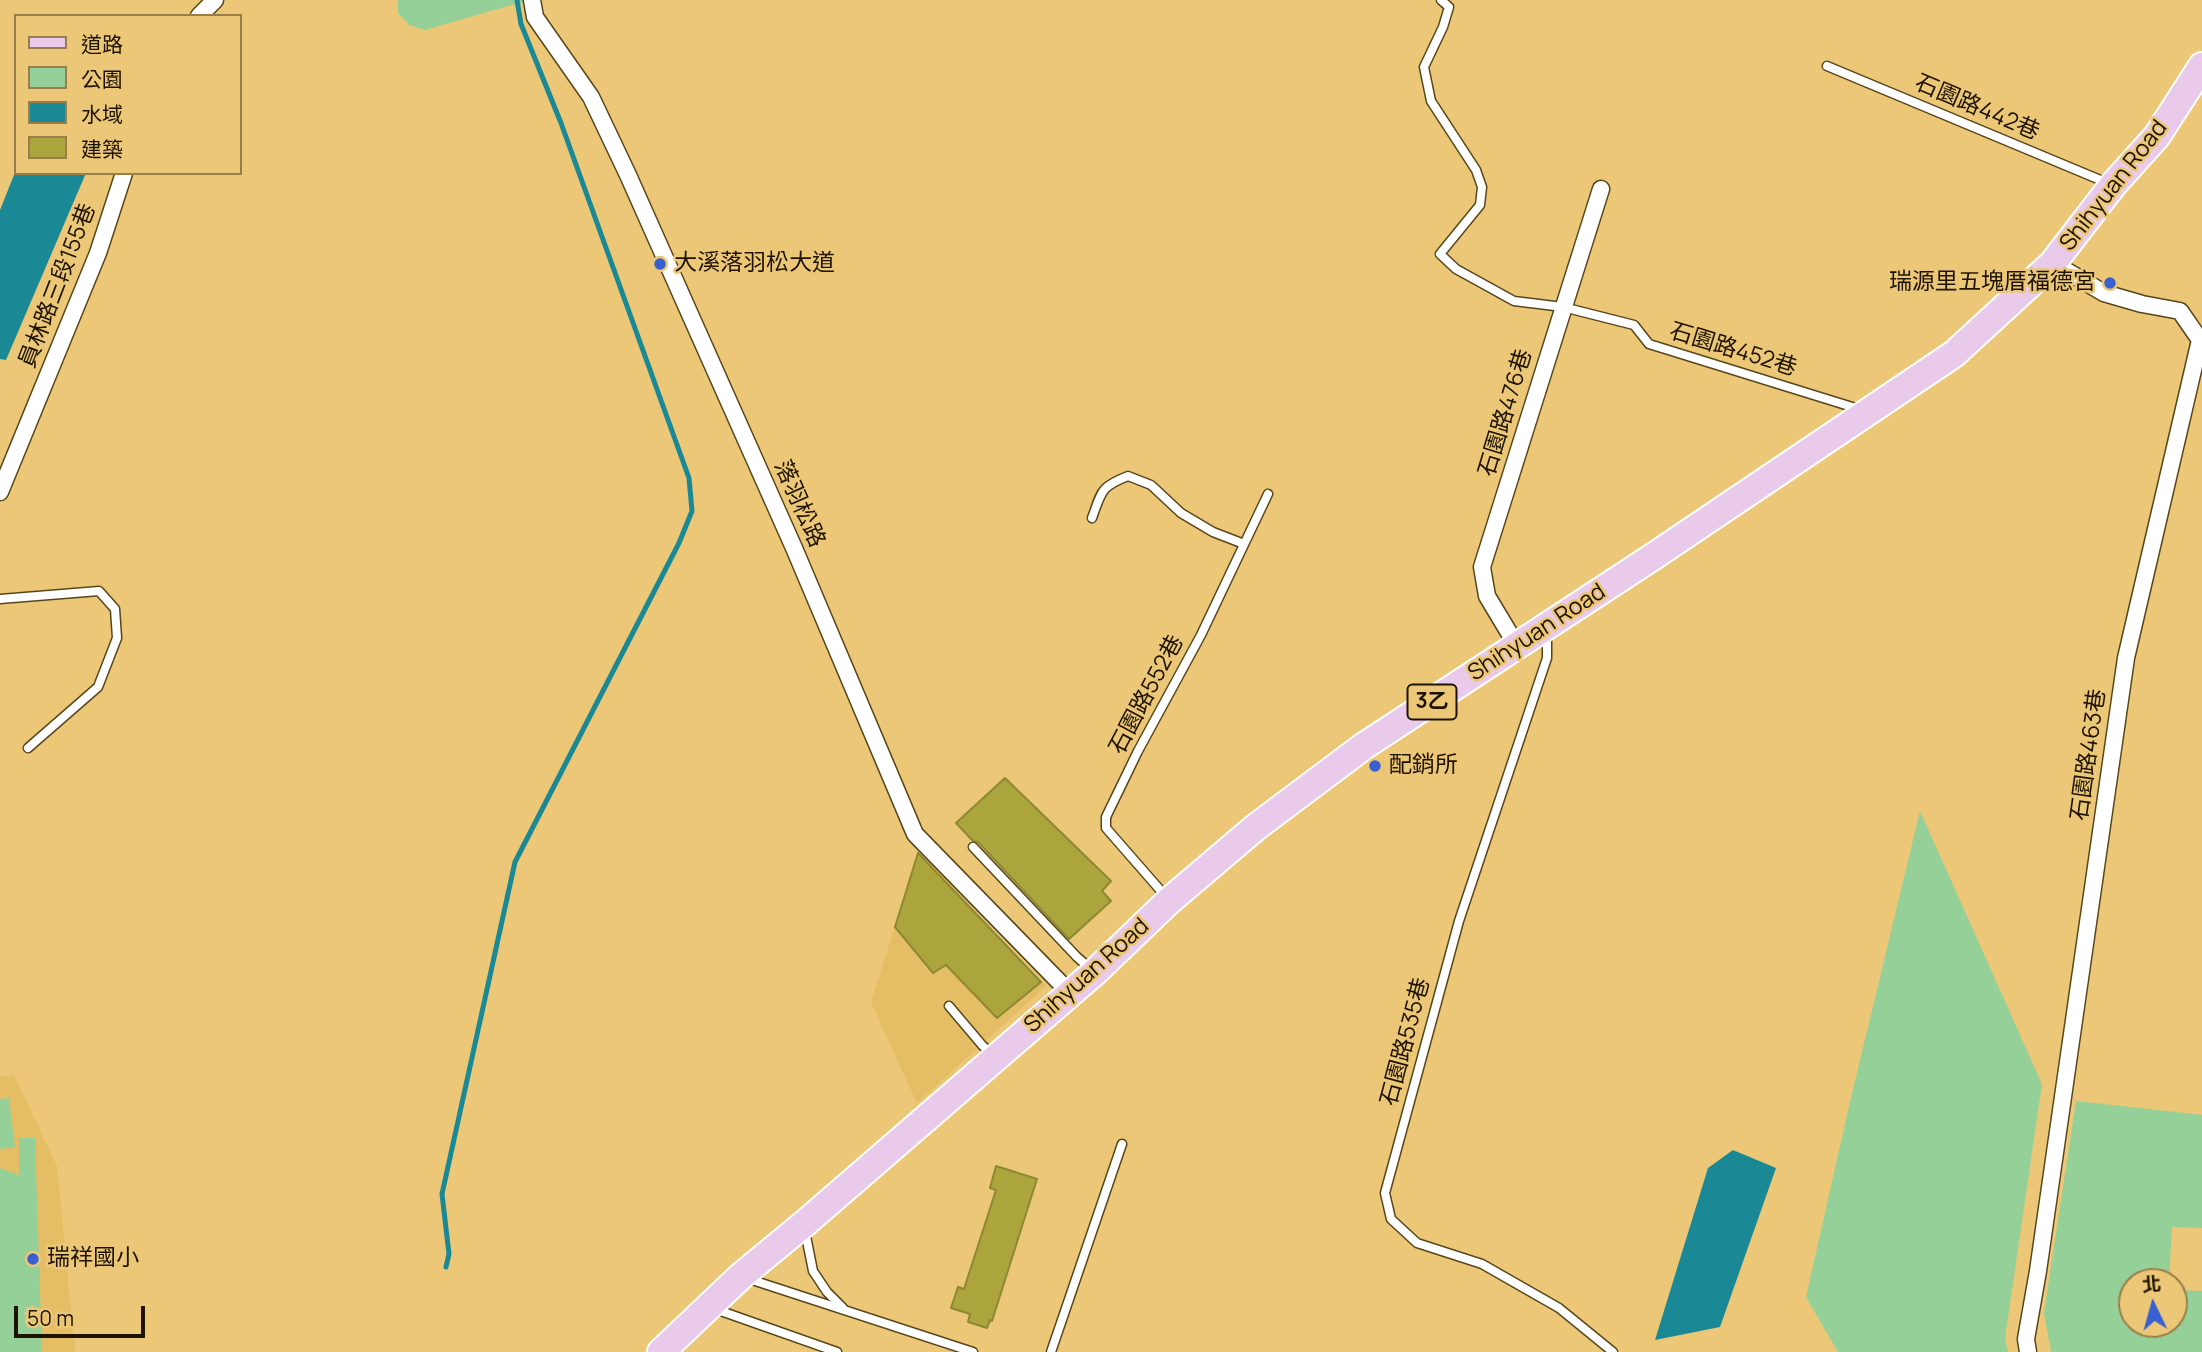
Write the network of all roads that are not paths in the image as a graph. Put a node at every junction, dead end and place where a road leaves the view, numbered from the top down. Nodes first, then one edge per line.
1 (215, 0) edge
2 (532, 0) edge
3 (1441, 0) edge
4 (201, 14) edge
5 (1827, 66) dead end
6 (2202, 66) edge
7 (123, 175) edge
8 (2113, 185) junction
9 (1601, 189) dead end
10 (2053, 263) junction
11 (1563, 307) junction
12 (1868, 412) junction
13 (0, 492) edge
14 (1268, 494) dead end
15 (1092, 518) dead end
16 (1244, 544) junction
17 (0, 599) edge
18 (1546, 626) junction
19 (1517, 646) junction
20 (28, 748) dead end
21 (973, 848) dead end
22 (1169, 901) junction
23 (1094, 972) junction
24 (1070, 993) junction
25 (949, 1006) dead end
26 (995, 1058) junction
27 (1122, 1144) dead end
28 (804, 1224) junction
29 (741, 1276) junction
30 (709, 1307) junction
31 (845, 1310) junction
32 (661, 1352) edge
33 (838, 1352) edge
34 (973, 1352) edge
35 (1051, 1352) edge
36 (1613, 1352) edge
37 (2028, 1352) edge

1 - 4 street
2 - 24 street, 落羽松路
3 - 11 lane, 石園路452巷
5 - 8 lane, 石園路442巷
6 - 8 main road, Shihyuan Road / 3乙
7 - 13 street, 員林路三段155巷
8 - 10 main road, Shihyuan Road / 3乙
9 - 11 street, 石園路476巷
10 - 12 main road, Shihyuan Road / 3乙
10 - 37 street, 石園路463巷
11 - 12 lane, 石園路452巷
11 - 19 street, 石園路476巷
12 - 18 main road, Shihyuan Road / 3乙
14 - 16 lane, 石園路552巷
15 - 16 lane
16 - 22 lane, 石園路552巷
17 - 20 lane
18 - 19 main road, Shihyuan Road / 3乙
18 - 36 lane, 石園路535巷
19 - 22 main road, Shihyuan Road / 3乙
21 - 23 lane
22 - 23 main road, Shihyuan Road / 3乙
23 - 24 main road, Shihyuan Road / 3乙
24 - 26 main road, Shihyuan Road / 3乙
25 - 26 lane
26 - 28 main road, Shihyuan Road / 3乙
27 - 35 lane
28 - 29 main road, Shihyuan Road / 3乙
28 - 31 lane
29 - 30 main road, Shihyuan Road / 3乙
29 - 31 lane
30 - 32 main road, Shihyuan Road / 3乙
30 - 33 lane
31 - 34 lane

